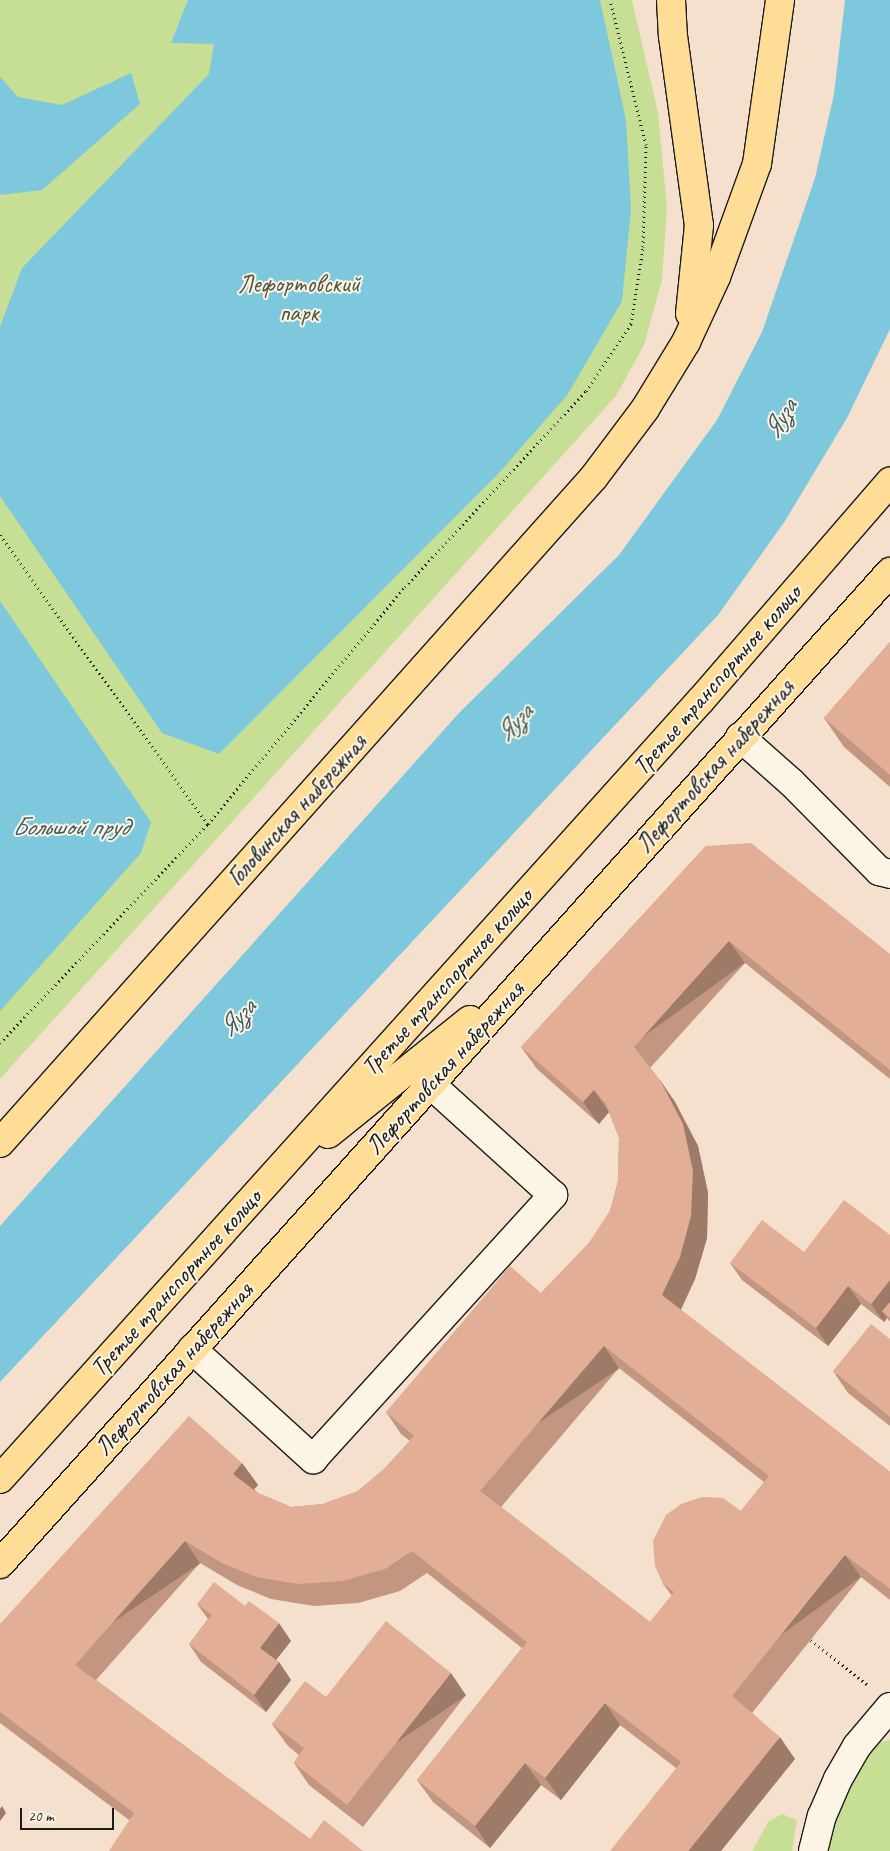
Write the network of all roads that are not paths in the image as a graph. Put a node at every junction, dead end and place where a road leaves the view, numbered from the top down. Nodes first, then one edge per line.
1 (671, 0) edge
2 (780, 0) edge
3 (686, 342) junction
4 (890, 482) edge
5 (887, 575) edge
6 (740, 738) junction
7 (890, 874) edge
8 (536, 966) junction
9 (430, 1084) junction
10 (0, 1143) edge
11 (261, 1189) junction
12 (192, 1349) junction
13 (0, 1479) edge
14 (0, 1564) edge
15 (883, 1700) edge
16 (813, 1851) edge

1 - 3 main road
2 - 3 main road, Головинская набережная
3 - 10 main road, Головинская набережная
4 - 11 main road, Третье транспортное кольцо
5 - 6 main road, Лефортовская набережная
6 - 7 street
6 - 8 main road, Лефортовская набережная
8 - 9 main road, Лефортовская набережная
8 - 11 main road
9 - 12 main road, Лефортовская набережная
9 - 12 street
11 - 13 main road, Третье транспортное кольцо
12 - 14 main road, Лефортовская набережная
15 - 16 street

